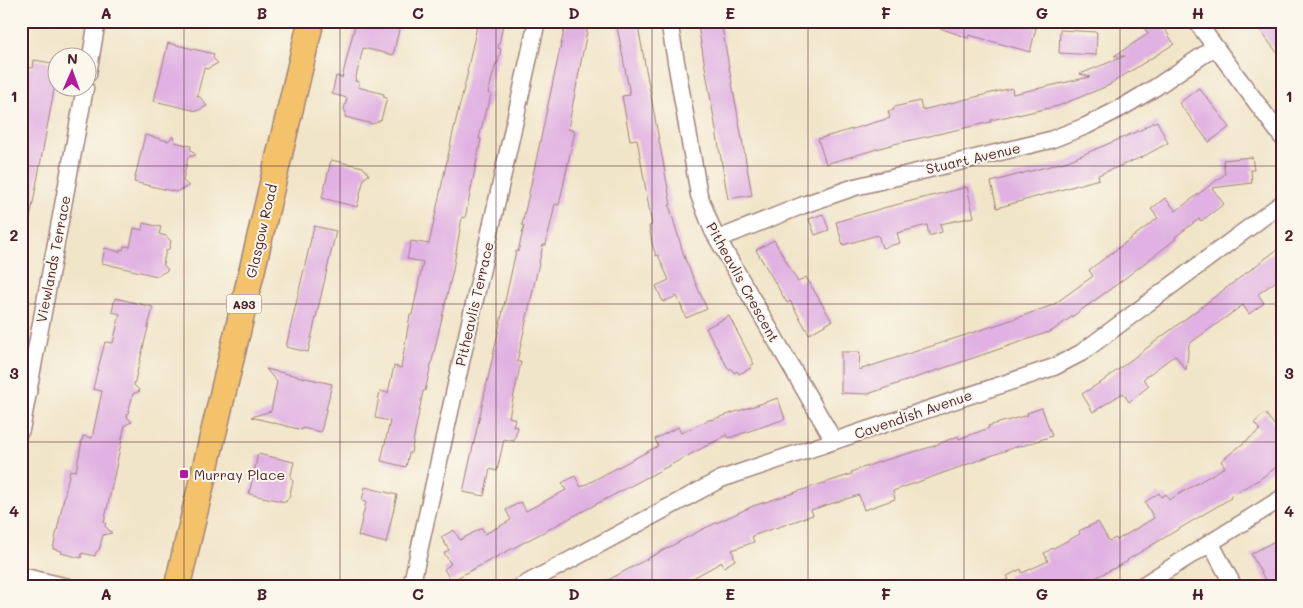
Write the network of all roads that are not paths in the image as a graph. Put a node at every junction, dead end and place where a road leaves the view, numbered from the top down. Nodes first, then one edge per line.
1 (97, 21) edge
2 (311, 21) edge
3 (537, 21) edge
4 (669, 21) edge
5 (1196, 21) edge
6 (1215, 47) junction
7 (92, 48) edge
8 (83, 98) edge
9 (1282, 137) edge
10 (1282, 203) edge
11 (718, 239) junction
12 (21, 430) edge
13 (834, 441) junction
14 (1282, 498) edge
15 (1210, 542) junction
16 (21, 576) edge
17 (68, 587) edge
18 (177, 587) edge
19 (411, 587) edge
20 (520, 587) edge
21 (1140, 587) edge
22 (1234, 587) edge

1 - 7 street
2 - 18 main road, Glasgow Road / A93
3 - 19 street, Pitheavlis Terrace
4 - 11 street, Pitheavlis Crescent
5 - 6 street
6 - 9 street
6 - 11 street, Stuart Avenue
8 - 12 street, Viewlands Terrace
10 - 13 street, Cavendish Avenue
11 - 13 street, Pitheavlis Crescent
13 - 20 street, Cavendish Avenue
14 - 15 street
15 - 21 street
15 - 22 street
16 - 17 street

